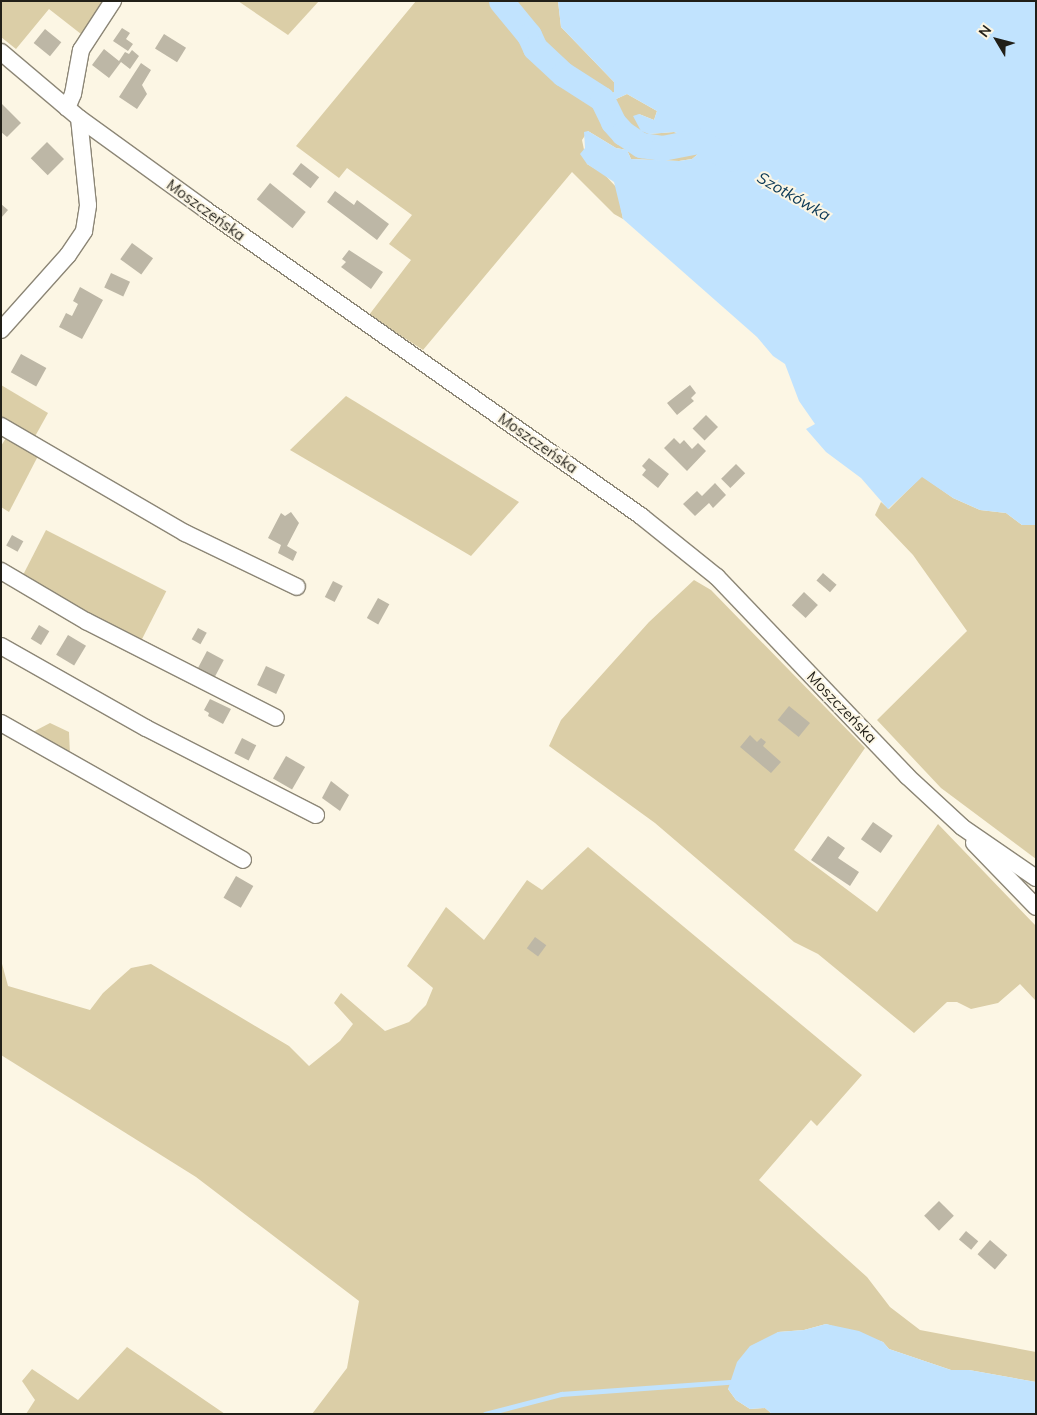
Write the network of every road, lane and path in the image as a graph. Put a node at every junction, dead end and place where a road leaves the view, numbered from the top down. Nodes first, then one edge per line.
1 (113, 1) edge
2 (1, 52) edge
3 (66, 108) junction
4 (80, 118) junction
5 (1, 330) edge
6 (1, 426) edge
7 (1, 571) edge
8 (297, 587) dead end
9 (1, 646) edge
10 (276, 718) dead end
11 (1, 723) edge
12 (316, 816) dead end
13 (962, 827) junction
14 (243, 860) dead end
15 (1036, 878) edge
16 (1036, 907) edge

1 - 3 street
2 - 3 street, Moszczeńska
3 - 4 street, Moszczeńska
4 - 5 street
4 - 13 street, Moszczeńska
6 - 8 street
7 - 10 street
9 - 12 street
11 - 14 street
13 - 15 street, Moszczeńska
13 - 16 street

